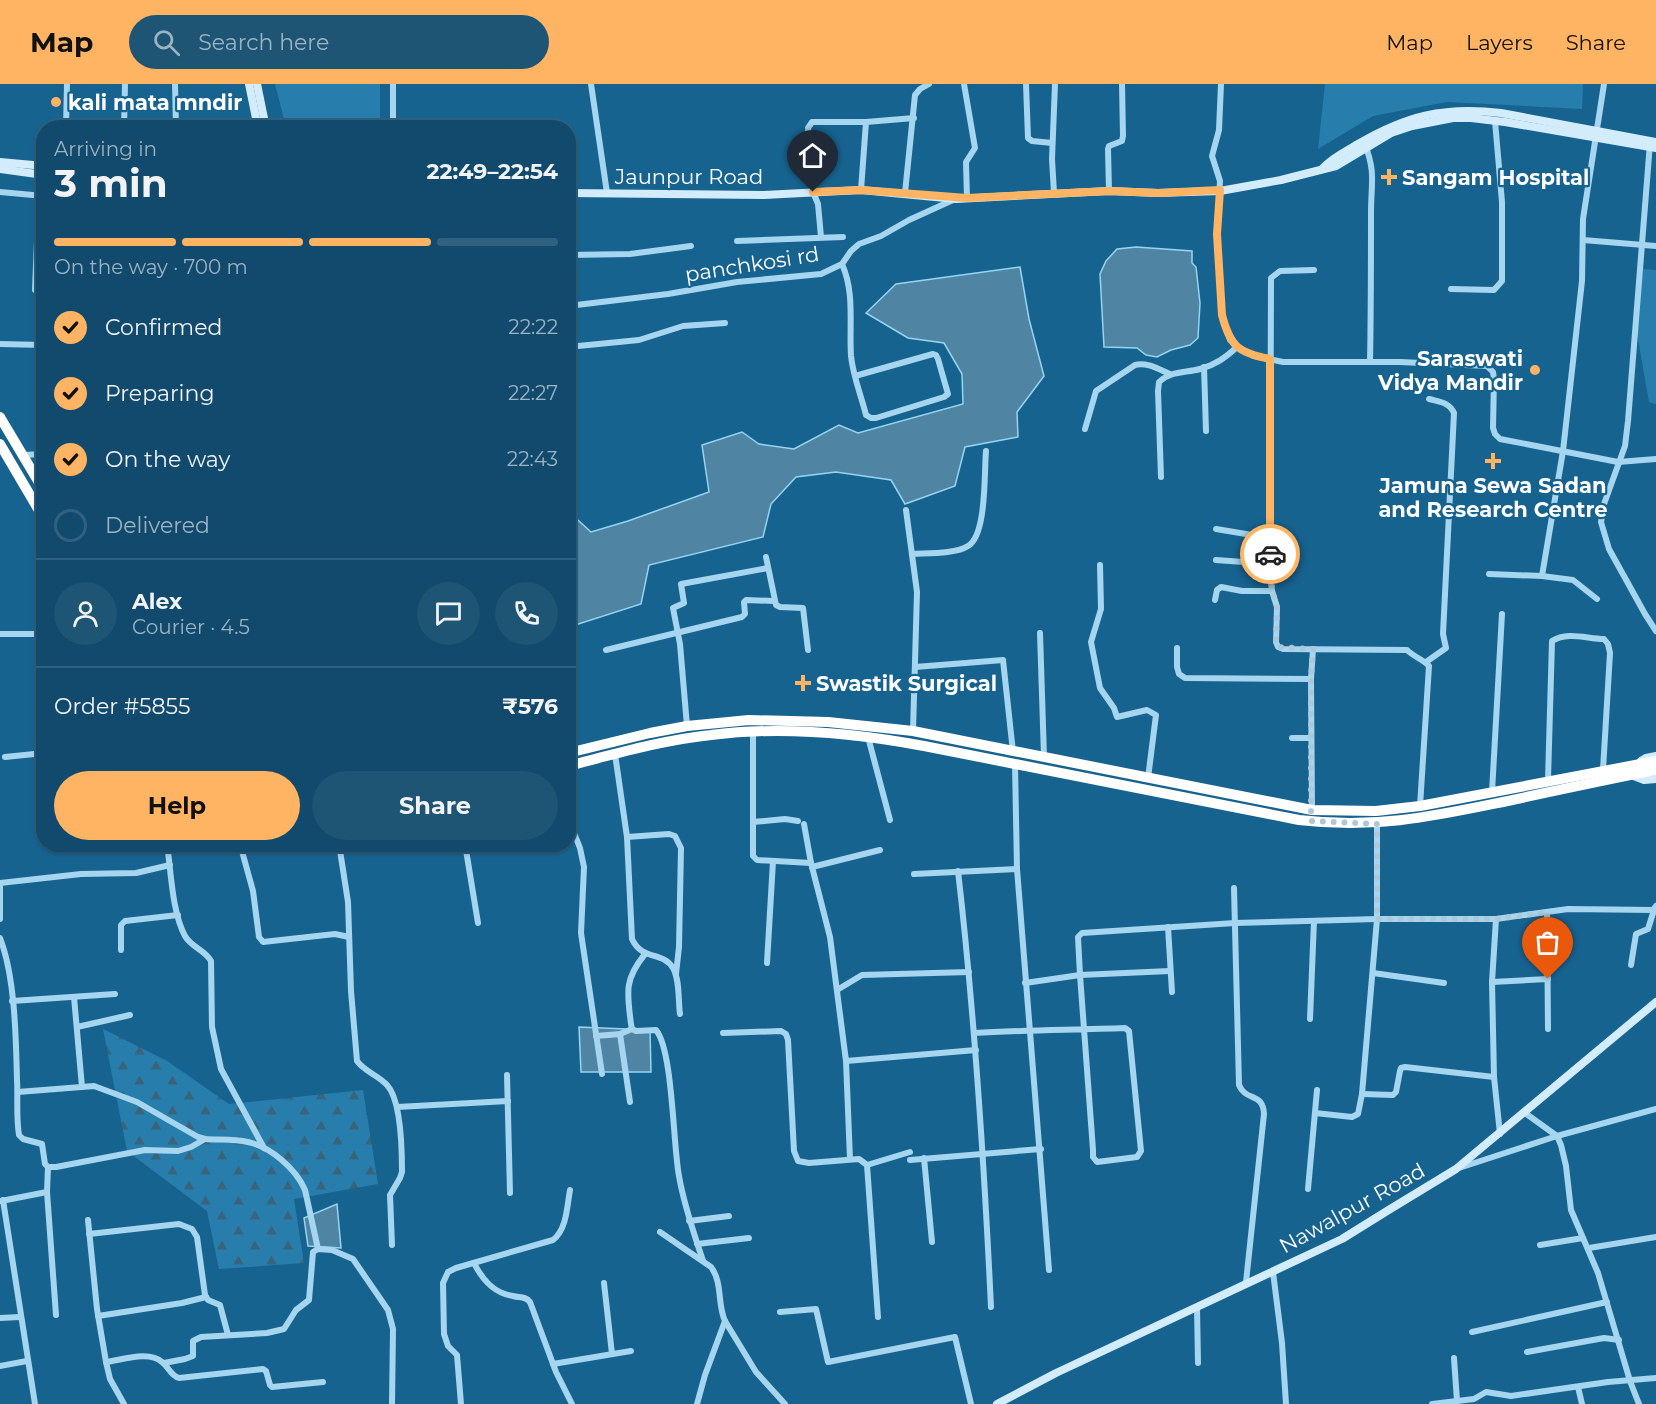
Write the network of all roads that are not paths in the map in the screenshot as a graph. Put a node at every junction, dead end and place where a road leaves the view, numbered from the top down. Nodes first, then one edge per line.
1 (67, 84) edge
2 (125, 84) edge
3 (175, 84) edge
4 (249, 84) edge
5 (256, 84) edge
6 (393, 84) edge
7 (591, 84) edge
8 (929, 84) edge
9 (964, 84) edge
10 (1026, 84) edge
11 (1055, 84) edge
12 (1122, 84) edge
13 (1221, 84) edge
14 (1604, 84) edge
15 (914, 118) junction
16 (66, 120) edge
17 (124, 120) edge
18 (176, 120) edge
19 (256, 120) edge
20 (264, 120) edge
21 (393, 120) edge
22 (1495, 121) junction
23 (866, 122) junction
24 (1596, 134) junction
25 (1052, 143) junction
26 (1654, 143) edge
27 (1365, 144) junction
28 (0, 162) edge
29 (36, 165) edge
30 (0, 169) edge
31 (36, 174) edge
32 (861, 190) junction
33 (1220, 190) junction
34 (1110, 191) junction
35 (0, 192) edge
36 (813, 192) junction
37 (576, 193) edge
38 (607, 193) junction
39 (905, 193) junction
40 (1054, 193) junction
41 (36, 195) edge
42 (956, 198) junction
43 (967, 198) junction
44 (0, 201) edge
45 (821, 237) junction
46 (843, 237) dead end
47 (1583, 240) junction
48 (737, 241) dead end
49 (1641, 245) junction
50 (691, 246) dead end
51 (1656, 246) edge
52 (576, 255) edge
53 (842, 264) junction
54 (36, 266) edge
55 (1314, 270) dead end
56 (1451, 289) dead end
57 (35, 290) dead end
58 (576, 305) edge
59 (725, 323) dead end
60 (0, 344) edge
61 (36, 345) edge
62 (576, 346) edge
63 (1237, 348) junction
64 (1270, 359) junction
65 (1370, 362) junction
66 (1204, 368) junction
67 (1170, 374) junction
68 (855, 376) junction
69 (1429, 399) dead end
70 (0, 417) edge
71 (1084, 429) dead end
72 (1206, 431) dead end
73 (0, 444) edge
74 (986, 451) dead end
75 (1563, 452) junction
76 (36, 454) edge
77 (22, 455) junction
78 (4, 458) edge
79 (1656, 459) edge
80 (1618, 462) junction
81 (1161, 477) dead end
82 (36, 478) edge
83 (36, 507) edge
84 (906, 510) dead end
85 (1216, 529) dead end
86 (1270, 538) junction
87 (912, 554) junction
88 (766, 556) dead end
89 (1216, 560) dead end
90 (1270, 564) junction
91 (1100, 565) dead end
92 (768, 568) junction
93 (1489, 574) dead end
94 (1542, 576) junction
95 (1272, 591) junction
96 (1597, 599) dead end
97 (1215, 600) dead end
98 (774, 601) junction
99 (1502, 614) dead end
100 (1656, 631) edge
101 (679, 632) junction
102 (1040, 633) dead end
103 (0, 634) edge
104 (36, 634) edge
105 (1177, 648) dead end
106 (1313, 649) junction
107 (606, 650) dead end
108 (808, 650) dead end
109 (1426, 662) junction
110 (915, 667) junction
111 (1311, 679) junction
112 (687, 726) junction
113 (913, 731) junction
114 (753, 732) junction
115 (868, 737) junction
116 (1292, 738) dead end
117 (1311, 738) junction
118 (576, 751) edge
119 (1013, 752) junction
120 (36, 754) edge
121 (615, 754) junction
122 (1656, 756) edge
123 (5, 757) dead end
124 (1044, 758) junction
125 (1656, 761) edge
126 (576, 764) edge
127 (1015, 765) junction
128 (1603, 770) junction
129 (1633, 770) junction
130 (1656, 770) edge
131 (1148, 778) junction
132 (1656, 779) edge
133 (1548, 780) junction
134 (1492, 792) junction
135 (1420, 806) junction
136 (1311, 816) junction
137 (890, 820) dead end
138 (753, 822) junction
139 (1377, 824) junction
140 (627, 837) junction
141 (576, 844) edge
142 (879, 850) dead end
143 (168, 852) edge
144 (242, 852) edge
145 (340, 852) edge
146 (466, 852) edge
147 (773, 861) junction
148 (811, 865) junction
149 (170, 866) junction
150 (1017, 869) junction
151 (958, 872) junction
152 (914, 874) dead end
153 (0, 885) edge
154 (1234, 888) dead end
155 (1655, 908) edge
156 (1547, 912) junction
157 (178, 915) junction
158 (0, 919) edge
159 (1377, 919) junction
160 (1496, 919) junction
161 (1314, 921) junction
162 (478, 923) dead end
163 (1235, 923) junction
164 (1168, 927) junction
165 (1648, 929) junction
166 (1656, 932) edge
167 (349, 937) junction
168 (0, 938) edge
169 (121, 950) dead end
170 (645, 954) junction
171 (767, 963) dead end
172 (1631, 965) dead end
173 (1170, 971) junction
174 (969, 972) junction
175 (1372, 973) junction
176 (676, 974) junction
177 (1080, 975) junction
178 (1548, 979) junction
179 (1492, 982) junction
180 (1025, 983) junction
181 (1444, 983) dead end
182 (837, 990) junction
183 (1172, 992) dead end
184 (115, 993) dead end
185 (74, 997) junction
186 (12, 1001) junction
187 (1656, 1002) edge
188 (680, 1014) dead end
189 (130, 1015) dead end
190 (1310, 1019) dead end
191 (77, 1027) junction
192 (632, 1029) junction
193 (1029, 1029) junction
194 (1085, 1029) junction
195 (1548, 1029) dead end
196 (723, 1033) dead end
197 (974, 1033) junction
198 (620, 1034) junction
199 (596, 1036) junction
200 (976, 1050) junction
201 (846, 1061) junction
202 (602, 1074) dead end
203 (507, 1075) dead end
204 (1494, 1077) junction
205 (82, 1087) junction
206 (1317, 1090) dead end
207 (18, 1092) junction
208 (1362, 1094) junction
209 (508, 1101) junction
210 (630, 1102) dead end
211 (397, 1107) junction
212 (1656, 1109) edge
213 (1315, 1113) junction
214 (1525, 1113) junction
215 (1500, 1134) junction
216 (1557, 1136) junction
217 (205, 1139) junction
218 (264, 1148) junction
219 (1041, 1149) junction
220 (910, 1152) dead end
221 (984, 1153) junction
222 (924, 1158) junction
223 (849, 1159) junction
224 (910, 1160) dead end
225 (867, 1165) junction
226 (48, 1167) junction
227 (1456, 1169) junction
228 (570, 1190) dead end
229 (1308, 1190) dead end
230 (47, 1192) junction
231 (510, 1193) dead end
232 (1, 1201) edge
233 (729, 1216) dead end
234 (88, 1220) dead end
235 (689, 1221) junction
236 (660, 1232) dead end
237 (89, 1234) junction
238 (1656, 1237) edge
239 (749, 1238) dead end
240 (1583, 1238) junction
241 (932, 1242) dead end
242 (697, 1244) junction
243 (392, 1245) dead end
244 (1540, 1245) dead end
245 (1589, 1248) junction
246 (318, 1249) junction
247 (703, 1261) junction
248 (474, 1263) junction
249 (1049, 1270) dead end
250 (1274, 1272) junction
251 (1246, 1282) junction
252 (604, 1283) dead end
253 (206, 1297) junction
254 (1607, 1302) junction
255 (991, 1307) dead end
256 (1197, 1307) junction
257 (780, 1312) dead end
258 (56, 1315) dead end
259 (98, 1316) junction
260 (20, 1317) junction
261 (878, 1317) dead end
262 (0, 1318) edge
263 (725, 1321) junction
264 (1472, 1332) dead end
265 (228, 1335) junction
266 (1619, 1340) junction
267 (631, 1351) dead end
268 (1527, 1352) dead end
269 (612, 1354) junction
270 (1454, 1358) dead end
271 (27, 1361) junction
272 (106, 1362) junction
273 (164, 1363) junction
274 (1198, 1363) dead end
275 (553, 1364) junction
276 (0, 1366) edge
277 (1656, 1378) edge
278 (1630, 1381) junction
279 (323, 1382) dead end
280 (1578, 1387) junction
281 (1457, 1401) junction
282 (35, 1404) edge
283 (124, 1404) edge
284 (392, 1404) edge
285 (461, 1404) edge
286 (572, 1404) edge
287 (697, 1404) edge
288 (785, 1404) edge
289 (971, 1404) edge
290 (997, 1404) edge
291 (1286, 1404) edge
292 (1432, 1404) edge
293 (1582, 1404) edge
294 (1639, 1404) edge

1 - 16 street
2 - 17 street
3 - 18 street
4 - 19 street
5 - 20 street
6 - 21 street
7 - 38 street
8 - 15 street
9 - 43 street
10 - 25 street
11 - 25 street
12 - 34 street
13 - 33 street
14 - 24 street
15 - 23 street
15 - 39 street
22 - 24 street
22 - 27 street
22 - 56 street
23 - 32 street
23 - 36 street
24 - 26 street
24 - 27 street
24 - 47 street
25 - 40 street
26 - 49 street
27 - 33 street, Jaunpur Road
27 - 65 street
28 - 29 street
30 - 31 street
32 - 36 street, Jaunpur Road
32 - 39 street, Jaunpur Road
33 - 34 street, Jaunpur Road
33 - 63 street
34 - 40 street, Jaunpur Road
35 - 41 street
35 - 44 street
36 - 38 street, Jaunpur Road
36 - 45 street
37 - 38 street, Jaunpur Road
39 - 42 street, Jaunpur Road
40 - 43 street, Jaunpur Road
42 - 43 street, Jaunpur Road
42 - 53 street, panchkosi rd
45 - 46 street
45 - 48 street
47 - 49 street
47 - 75 street
49 - 51 street
49 - 80 street
50 - 52 street
53 - 58 street, panchkosi rd
53 - 68 street
54 - 57 street
55 - 64 street
59 - 62 street
60 - 61 street
63 - 64 street
63 - 66 street
64 - 65 street
64 - 86 street
65 - 75 street
66 - 67 street
66 - 72 street
67 - 71 street
67 - 81 street
68 - 68 street
69 - 109 street
70 - 77 highway
73 - 78 highway
74 - 87 street
75 - 80 street
75 - 94 street
76 - 77 street
77 - 82 highway
78 - 83 highway
79 - 80 street
80 - 100 street
84 - 87 street
85 - 86 street
86 - 90 street
87 - 110 street
88 - 92 street
89 - 90 street
90 - 95 street
91 - 131 street
92 - 98 street
92 - 101 street
93 - 94 street
94 - 96 street
95 - 97 street
95 - 106 street
98 - 101 street
98 - 108 street
99 - 134 street
101 - 107 street
101 - 112 street
102 - 124 street
103 - 104 street
105 - 111 street
106 - 109 street
106 - 111 street
109 - 135 street
110 - 113 street
110 - 119 street
111 - 117 street
112 - 113 highway
112 - 118 highway
113 - 119 highway
114 - 115 highway
114 - 121 highway
114 - 138 street
115 - 127 highway
115 - 137 street
116 - 117 street
117 - 136 street
119 - 124 highway
120 - 123 street
121 - 126 highway
121 - 140 street
122 - 129 street
124 - 131 highway
125 - 129 highway
127 - 136 highway
127 - 150 street
128 - 129 highway
128 - 133 highway
128 - 133 street
129 - 130 highway
129 - 132 street
129 - 139 highway
131 - 136 highway
133 - 134 highway
134 - 135 highway
135 - 136 highway
136 - 139 highway
138 - 147 street
138 - 148 street
139 - 159 street
140 - 170 street
140 - 176 street
141 - 199 street
142 - 148 street
143 - 149 street
144 - 167 street
145 - 167 street
146 - 162 street
147 - 148 street
147 - 171 street
148 - 182 street
149 - 153 street
149 - 157 street
150 - 151 street
150 - 180 street
151 - 152 street
151 - 174 street
153 - 158 street
154 - 163 street
155 - 156 street
155 - 165 street
156 - 160 street
156 - 178 street
157 - 169 street
157 - 218 street
159 - 160 street
159 - 161 street
159 - 175 street
160 - 179 street
161 - 163 street
161 - 190 street
163 - 164 street
163 - 251 street
164 - 173 street
164 - 177 street
165 - 166 street
165 - 172 street
167 - 211 street
168 - 186 street
170 - 176 street
170 - 192 street
173 - 177 street
173 - 183 street
174 - 182 street
174 - 197 street
175 - 181 street
175 - 208 street
176 - 188 street
177 - 180 street
177 - 194 street
178 - 179 street
178 - 195 street
179 - 204 street
180 - 193 street
182 - 201 street
184 - 185 street
185 - 186 street
185 - 191 street
186 - 207 street
187 - 214 street, Nawalpur Road
189 - 191 street
191 - 205 street
192 - 198 street
192 - 235 street
193 - 194 street
193 - 197 street
193 - 219 street
194 - 194 street
196 - 223 street
197 - 200 street
198 - 199 street
198 - 210 street
199 - 202 street
200 - 201 street
200 - 221 street
201 - 223 street
203 - 209 street
204 - 208 street
204 - 215 street
205 - 207 street
205 - 217 street
206 - 213 street
207 - 226 street
208 - 213 street
209 - 211 street
209 - 231 street
211 - 243 street
212 - 216 street
213 - 229 street
214 - 215 street, Nawalpur Road
214 - 216 street
215 - 227 street, Nawalpur Road
216 - 227 street
216 - 240 street
217 - 218 street
217 - 226 street
218 - 246 street
219 - 221 street
219 - 249 street
220 - 225 street
221 - 222 street
221 - 255 street
222 - 224 street
222 - 241 street
223 - 225 street
225 - 261 street
226 - 230 street
227 - 250 street, Nawalpur Road
228 - 248 street
230 - 232 street
230 - 258 street
232 - 260 street
233 - 235 street
234 - 237 street
235 - 242 street
236 - 247 street
237 - 253 street
237 - 259 street
238 - 245 street
239 - 242 street
240 - 244 street
240 - 245 street
242 - 247 street
245 - 254 street
246 - 265 street
246 - 284 street
247 - 263 street
248 - 275 street
248 - 285 street
250 - 251 street, Nawalpur Road
250 - 291 street
251 - 256 street, Nawalpur Road
252 - 269 street
253 - 259 street
253 - 265 street
254 - 264 street
254 - 266 street
256 - 274 street
256 - 290 street, Nawalpur Road
257 - 289 street
259 - 272 street
260 - 262 street
260 - 271 street
263 - 287 street
263 - 288 street
265 - 273 street
266 - 268 street
266 - 278 street
267 - 269 street
269 - 275 street
270 - 281 street
271 - 276 street
271 - 282 street
272 - 273 street
272 - 283 street
273 - 279 street
275 - 286 street
277 - 278 street
278 - 280 street
278 - 294 street
280 - 281 street
280 - 293 street
281 - 292 street

